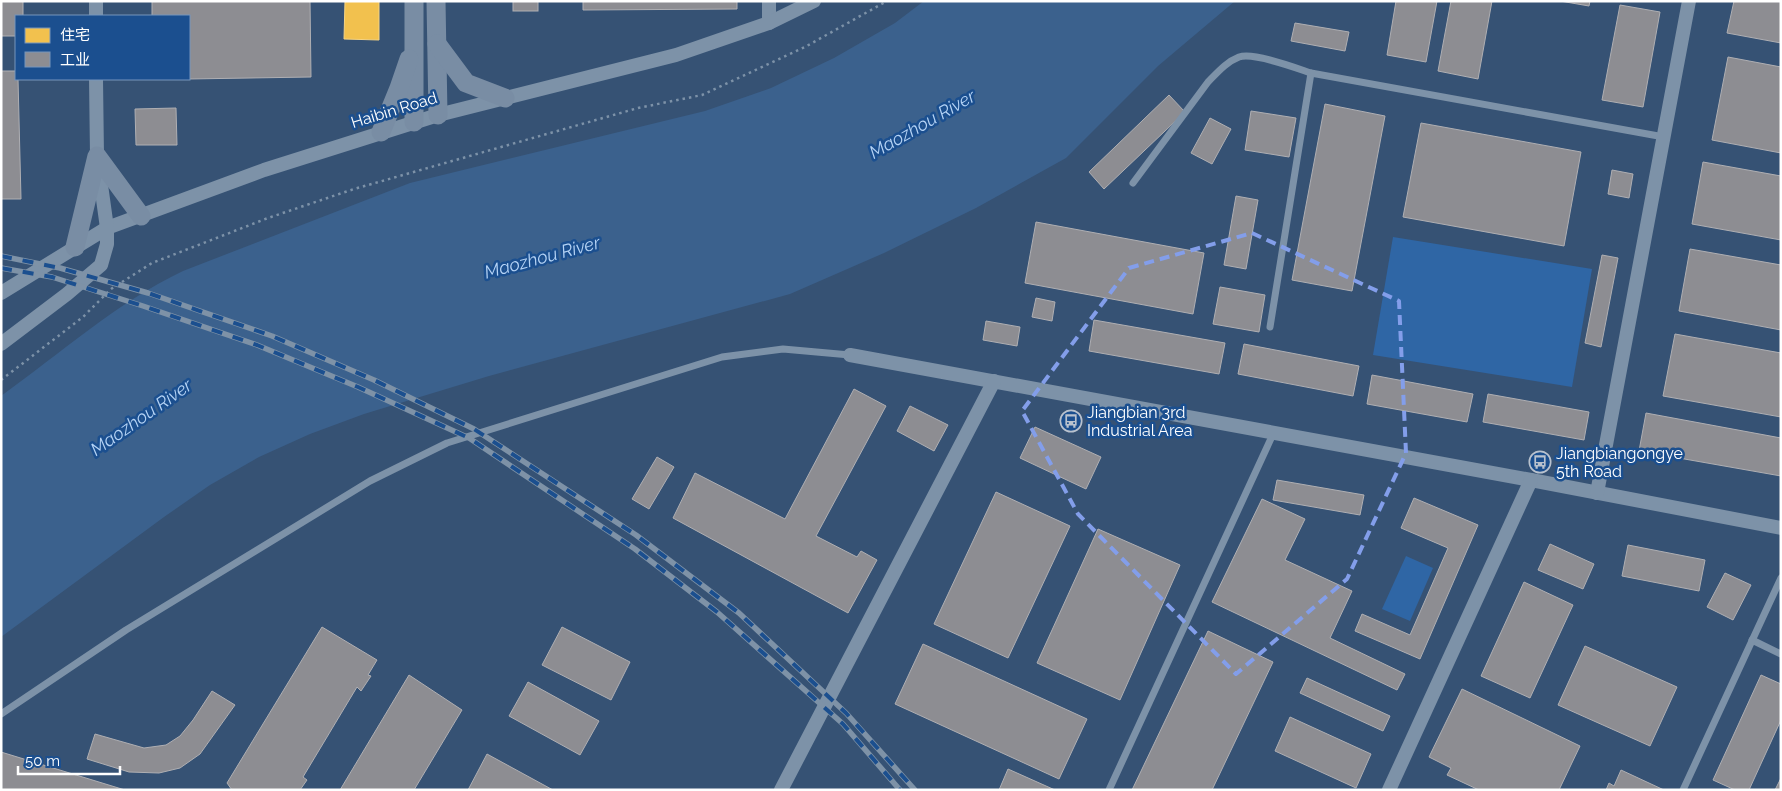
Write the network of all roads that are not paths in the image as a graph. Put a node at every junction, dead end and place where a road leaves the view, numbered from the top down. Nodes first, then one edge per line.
1 (96, 1) edge
2 (414, 1) edge
3 (436, 1) edge
4 (769, 1) edge
5 (814, 1) edge
6 (1689, 1) edge
7 (96, 15) edge
8 (769, 22) junction
9 (414, 44) junction
10 (437, 44) junction
11 (1311, 73) junction
12 (96, 80) edge
13 (505, 98) junction
14 (438, 115) junction
15 (414, 122) junction
16 (381, 132) junction
17 (1664, 138) junction
18 (97, 156) junction
19 (1133, 183) dead end
20 (141, 216) junction
21 (108, 228) junction
22 (75, 247) junction
23 (1, 293) edge
24 (1270, 327) dead end
25 (1, 344) edge
26 (850, 354) joint
27 (994, 381) junction
28 (1274, 432) junction
29 (1531, 480) junction
30 (1597, 493) junction
31 (1781, 528) edge
32 (1781, 578) edge
33 (1752, 640) junction
34 (1781, 654) edge
35 (1, 714) edge
36 (781, 790) edge
37 (1109, 790) edge
38 (1389, 790) edge
39 (1683, 790) edge

1 - 7 street
2 - 9 street
3 - 10 street
4 - 8 street
5 - 8 street, Haibin Road
6 - 17 street
8 - 13 street, Haibin Road
9 - 15 street
9 - 16 street
10 - 13 street
10 - 14 street
11 - 17 lane
11 - 19 lane
11 - 24 lane
12 - 18 street
13 - 14 street, Haibin Road
14 - 15 street, Haibin Road
15 - 16 street, Haibin Road
16 - 20 street, Haibin Road
17 - 30 street
18 - 20 street
18 - 21 street
18 - 22 street
20 - 21 street, Haibin Road
21 - 22 street, Haibin Road
21 - 25 street
22 - 23 street, Haibin Road
26 - 27 street
26 - 35 lane
27 - 28 street
27 - 36 street
28 - 29 street
28 - 37 lane
29 - 30 street
29 - 38 street
30 - 31 street
32 - 33 lane
33 - 34 lane
33 - 39 lane

